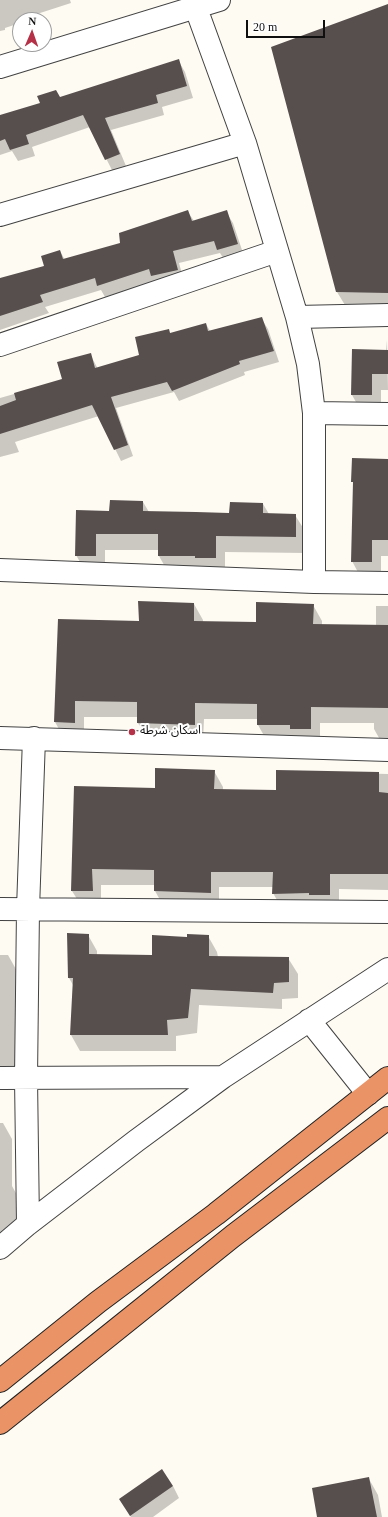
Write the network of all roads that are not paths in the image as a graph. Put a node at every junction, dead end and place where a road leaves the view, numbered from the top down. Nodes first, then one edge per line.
1 (219, 0) edge
2 (194, 4) edge
3 (0, 67) edge
4 (245, 143) junction
5 (0, 215) edge
6 (277, 251) junction
7 (388, 315) edge
8 (297, 317) junction
9 (0, 345) edge
10 (314, 413) junction
11 (388, 414) edge
12 (0, 570) edge
13 (314, 582) junction
14 (388, 583) edge
15 (0, 738) edge
16 (34, 738) junction
17 (388, 750) edge
18 (0, 909) edge
19 (28, 909) junction
20 (388, 912) edge
21 (388, 969) edge
22 (310, 1020) junction
23 (223, 1076) junction
24 (0, 1078) edge
25 (26, 1078) junction
26 (388, 1078) edge
27 (368, 1094) junction
28 (388, 1118) edge
29 (28, 1224) junction
30 (3, 1243) edge
31 (0, 1381) edge
32 (0, 1423) edge

1 - 2 street
2 - 3 street
2 - 4 street
4 - 5 street
4 - 6 street
6 - 8 street
6 - 9 street
7 - 8 street
8 - 10 street
10 - 11 street
10 - 13 street
12 - 13 street
13 - 14 street
15 - 16 street
16 - 17 street
16 - 19 street
18 - 19 street
19 - 20 street
19 - 25 street
21 - 22 street
22 - 23 street
22 - 27 street
23 - 25 street
23 - 29 street
24 - 25 street
25 - 29 street
26 - 27 highway
27 - 31 highway
28 - 32 highway
29 - 30 street

